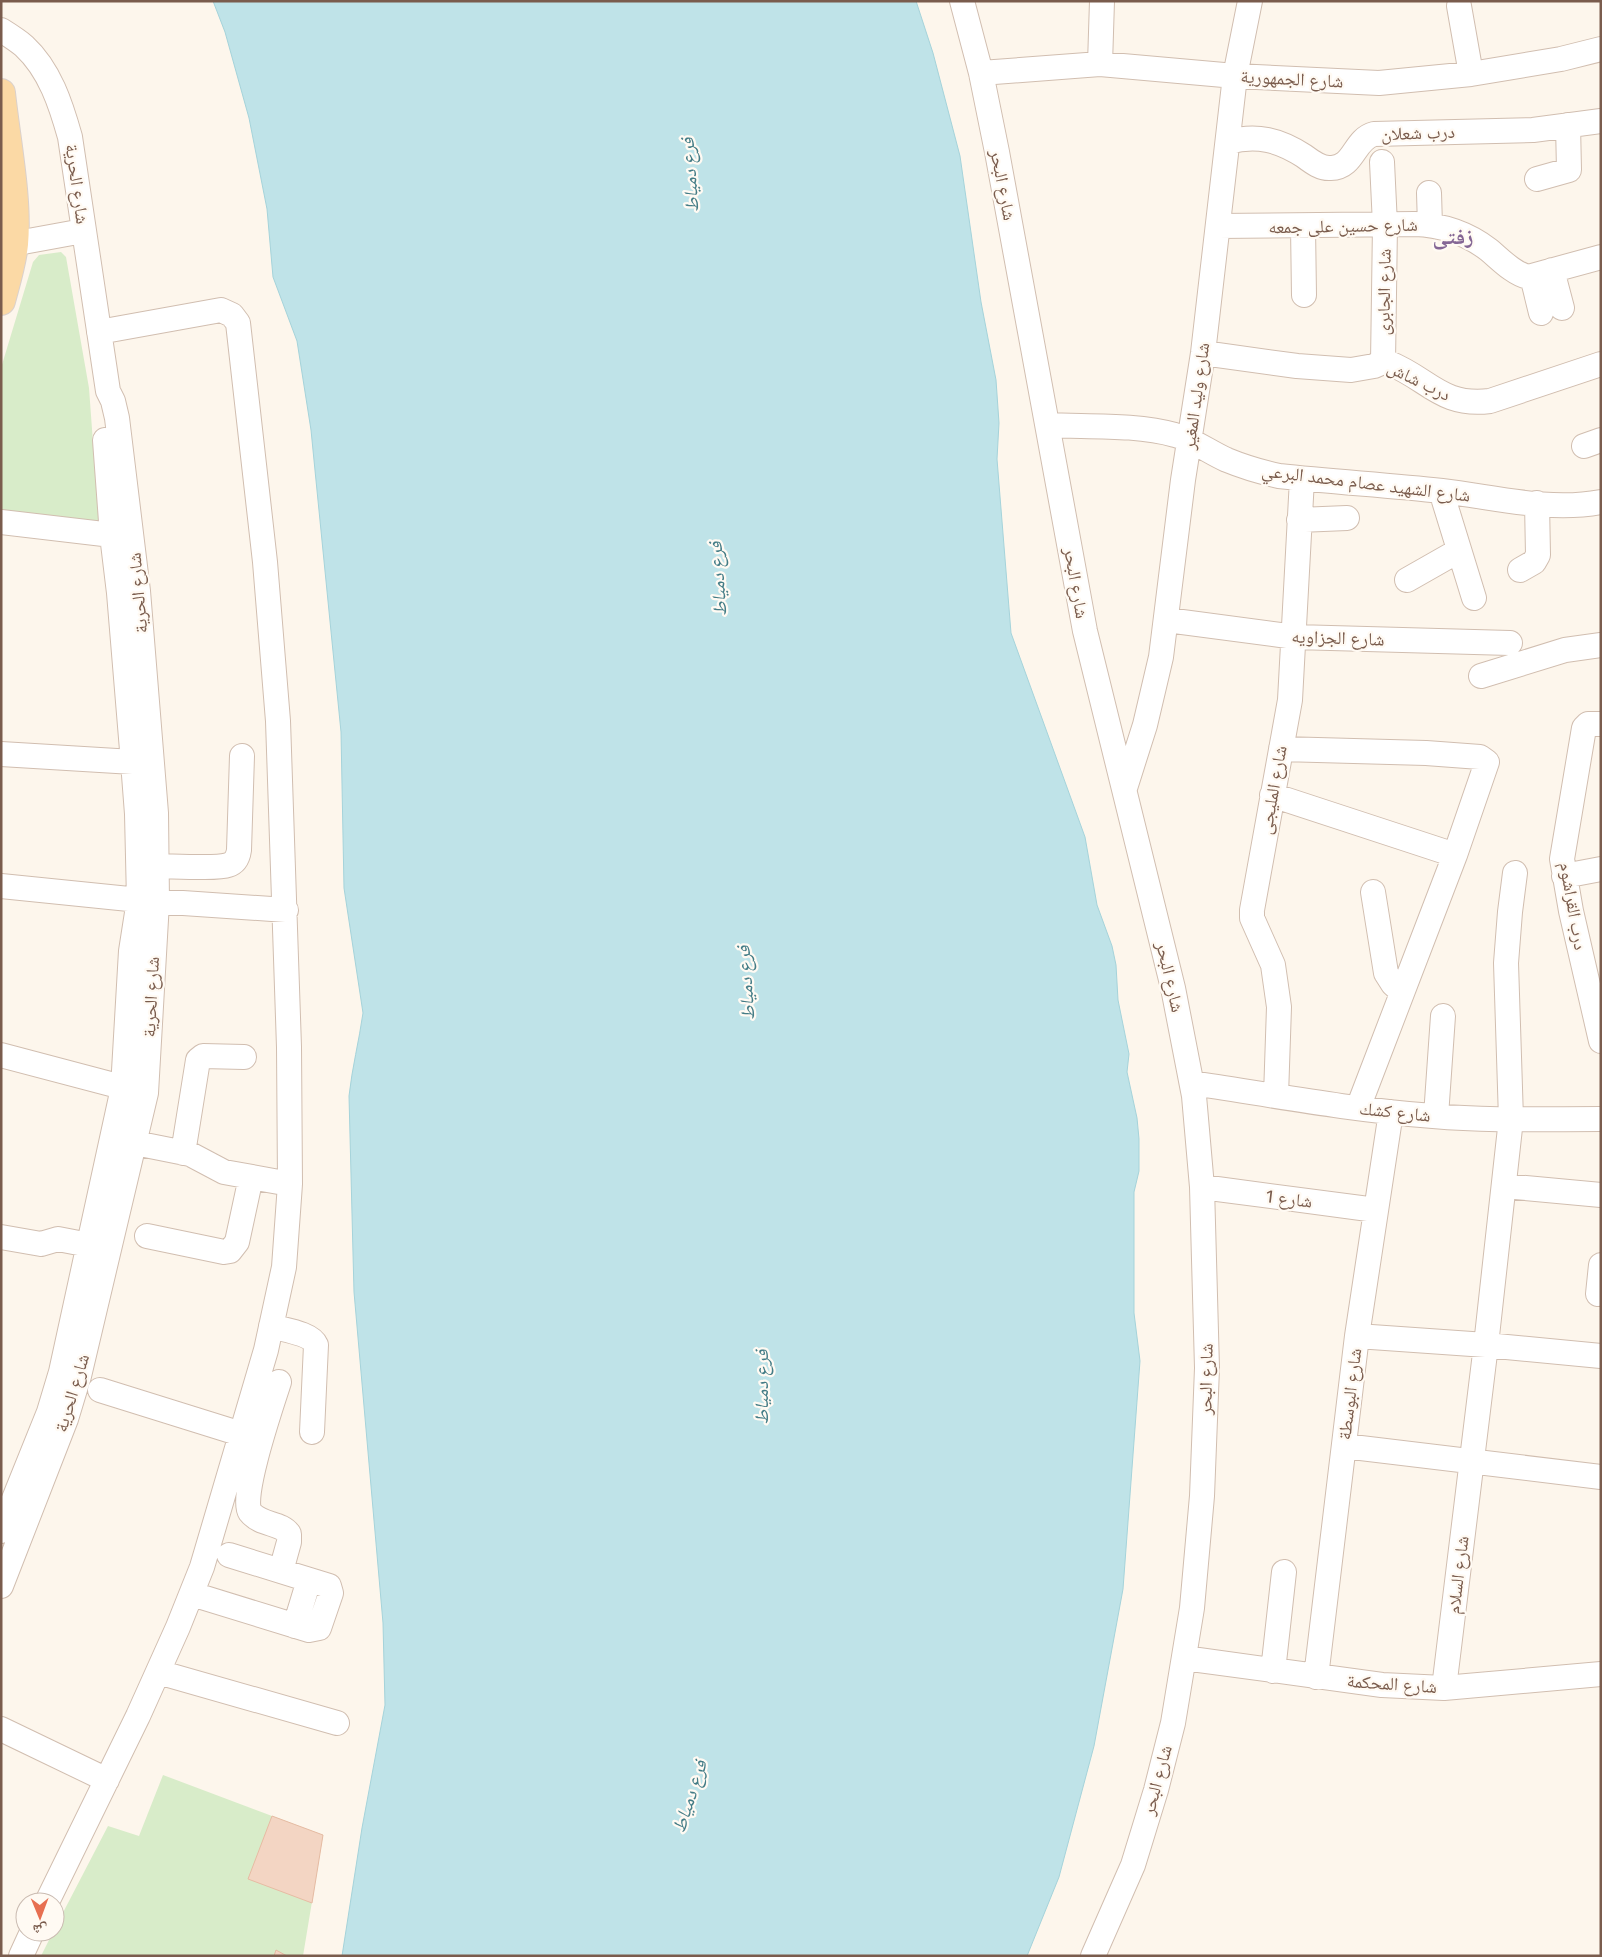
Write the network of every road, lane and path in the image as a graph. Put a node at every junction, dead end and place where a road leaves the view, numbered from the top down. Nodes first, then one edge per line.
1 (962, 1) edge
2 (1102, 1) edge
3 (1250, 1) edge
4 (1459, 6) dead end
5 (1, 30) edge
6 (1601, 49) edge
7 (1100, 64) junction
8 (981, 73) junction
9 (1471, 74) junction
10 (1235, 76) junction
11 (1, 93) edge
12 (1601, 121) edge
13 (1568, 125) junction
14 (3, 129) edge
15 (1228, 142) junction
16 (1382, 162) dead end
17 (1537, 179) dead end
18 (1429, 194) dead end
19 (1430, 224) junction
20 (1385, 225) junction
21 (1218, 226) junction
22 (1303, 227) junction
23 (83, 232) junction
24 (8, 245) edge
25 (1601, 257) edge
26 (1542, 273) junction
27 (1304, 295) dead end
28 (1, 301) edge
29 (1551, 311) dead end
30 (99, 332) junction
31 (1203, 353) junction
32 (1383, 362) junction
33 (1601, 364) edge
34 (1048, 426) junction
35 (1190, 441) junction
36 (1302, 478) junction
37 (1440, 491) junction
38 (1601, 502) edge
39 (1537, 504) junction
40 (1347, 518) dead end
41 (1299, 520) junction
42 (1, 522) edge
43 (122, 535) junction
44 (1458, 551) junction
45 (1520, 570) dead end
46 (1407, 580) dead end
47 (1474, 598) dead end
48 (1166, 620) junction
49 (1294, 637) junction
50 (1510, 643) dead end
51 (1601, 645) edge
52 (1481, 676) dead end
53 (1601, 724) edge
54 (1281, 749) junction
55 (1, 754) edge
56 (242, 756) dead end
57 (133, 762) junction
58 (1125, 788) junction
59 (1272, 795) junction
60 (146, 813) junction
61 (1455, 855) junction
62 (156, 866) junction
63 (1601, 869) edge
64 (1515, 873) dead end
65 (1564, 876) junction
66 (1, 886) edge
67 (1373, 892) dead end
68 (148, 901) junction
69 (286, 910) junction
70 (143, 952) junction
71 (1402, 992) junction
72 (1443, 1016) dead end
73 (1601, 1041) edge
74 (1, 1055) edge
75 (244, 1057) dead end
76 (1192, 1083) junction
77 (123, 1088) junction
78 (146, 1093) junction
79 (1276, 1096) junction
80 (1358, 1108) junction
81 (1391, 1112) junction
82 (1436, 1116) junction
83 (1511, 1119) junction
84 (1601, 1120) edge
85 (135, 1143) junction
86 (183, 1153) junction
87 (251, 1177) junction
88 (290, 1184) junction
89 (1504, 1186) junction
90 (1202, 1187) junction
91 (1601, 1195) edge
92 (1376, 1210) junction
93 (147, 1236) dead end
94 (1, 1237) edge
95 (97, 1241) junction
96 (1601, 1266) edge
97 (1598, 1294) dead end
98 (271, 1326) junction
99 (1358, 1336) junction
100 (1486, 1345) junction
101 (1601, 1356) edge
102 (70, 1374) junction
103 (279, 1382) dead end
104 (100, 1390) dead end
105 (312, 1432) dead end
106 (241, 1434) junction
107 (1344, 1446) junction
108 (1472, 1461) junction
109 (1601, 1477) edge
110 (1, 1531) edge
111 (229, 1555) dead end
112 (281, 1571) junction
113 (1284, 1572) dead end
114 (318, 1582) junction
115 (1, 1586) edge
116 (192, 1594) junction
117 (295, 1626) junction
118 (1184, 1658) junction
119 (1274, 1671) junction
120 (158, 1672) junction
121 (1601, 1674) edge
122 (1316, 1677) junction
123 (1444, 1688) junction
124 (337, 1723) dead end
125 (1, 1729) edge
126 (107, 1780) junction
127 (52, 1892) edge
128 (27, 1942) edge
129 (20, 1956) edge
130 (1092, 1956) edge

1 - 8 street, شارع البحر
2 - 7 street
3 - 10 street, شارع وليد المغير
4 - 9 street
5 - 23 street, شارع الحرية
6 - 9 street, شارع الجمهورية
7 - 8 street, شارع الجمهورية
7 - 10 street, شارع الجمهورية
8 - 34 street, شارع البحر
9 - 10 street, شارع الجمهورية
10 - 15 street, شارع وليد المغير
11 - 14 main road
12 - 13 street, درب شعلان
13 - 15 street, درب شعلان
13 - 17 street
14 - 24 main road
15 - 21 street, شارع وليد المغير
16 - 20 street, شارع الجابرى
18 - 19 street
19 - 20 street, شارع حسين على جمعه
19 - 26 street, شارع حسين على جمعه
20 - 22 street, شارع حسين على جمعه
20 - 32 street, شارع الجابرى
21 - 22 street, شارع حسين على جمعه
21 - 31 street, شارع وليد المغير
22 - 27 street
23 - 24 street
23 - 30 street, شارع الحرية
24 - 28 main road
25 - 26 street
26 - 29 street
30 - 43 street, شارع الحرية
30 - 69 street
31 - 32 street, درب شاش
31 - 35 street, شارع وليد المغير
32 - 33 street, درب شاش
34 - 35 street, شارع الشهيد عصام محمد البرعي
34 - 58 street, شارع البحر
35 - 36 street, شارع الشهيد عصام محمد البرعي
35 - 48 street, شارع وليد المغير
36 - 37 street, شارع الشهيد عصام محمد البرعي
36 - 41 street, شارع المليجى
37 - 39 street, شارع الشهيد عصام محمد البرعي
37 - 44 street
38 - 39 street, شارع الشهيد عصام محمد البرعي
39 - 45 street
40 - 41 street
41 - 49 street, شارع المليجى
42 - 43 street
43 - 57 street, شارع الحرية
43 - 60 street, شارع الحرية
44 - 46 street
44 - 47 street
48 - 49 street, شارع الجزاويه
48 - 58 street, شارع وليد المغير
49 - 50 street, شارع الجزاويه
49 - 54 street, شارع المليجى
51 - 52 street
53 - 65 street, درب القراشوم
54 - 59 street, شارع المليجى
54 - 61 street
55 - 57 street
56 - 62 street
57 - 60 street, شارع الحرية
58 - 76 street, شارع البحر
59 - 61 street
59 - 79 street, شارع المليجى
60 - 62 street, شارع الحرية
60 - 68 street, شارع الحرية
61 - 71 street
62 - 68 street, شارع الحرية
63 - 65 street
64 - 83 street, شارع السلام
65 - 73 street, درب القراشوم
66 - 68 street
67 - 71 street
68 - 69 street
68 - 70 street, شارع الحرية
69 - 88 street
70 - 77 street, شارع الحرية
70 - 78 street, شارع الحرية
71 - 80 street
72 - 82 street
74 - 77 street
75 - 86 street
76 - 79 street, شارع كشك
76 - 90 street, شارع البحر
77 - 78 street
77 - 95 street, شارع الحرية
78 - 85 street, شارع الحرية
79 - 80 street, شارع كشك
80 - 81 street, شارع كشك
81 - 82 street, شارع كشك
81 - 92 street, شارع البوسطة
82 - 83 street, شارع كشك
83 - 84 street, شارع كشك
83 - 89 street, شارع السلام
85 - 86 street
85 - 95 street, شارع الحرية
86 - 87 street
87 - 88 street
87 - 93 street
88 - 98 street
89 - 91 street
89 - 100 street, شارع السلام
90 - 92 street, شارع 1
90 - 118 street, شارع البحر
92 - 99 street, شارع البوسطة
94 - 95 street
95 - 102 street, شارع الحرية
96 - 97 street
98 - 105 street
98 - 106 street
99 - 100 street
99 - 107 street, شارع البوسطة
100 - 101 street
100 - 108 street, شارع السلام
102 - 110 street, شارع الحرية
102 - 115 street, شارع الحرية
103 - 112 street
104 - 106 street
106 - 116 street
107 - 108 street
107 - 122 street, شارع البوسطة
108 - 109 street
108 - 123 street, شارع السلام
111 - 112 street
112 - 114 street
113 - 119 street
114 - 117 street
114 - 117 street
116 - 117 street
116 - 120 street
118 - 119 street, شارع المحكمة
118 - 130 street, شارع البحر
119 - 122 street, شارع المحكمة
120 - 124 street
120 - 126 street
121 - 123 street, شارع المحكمة
122 - 123 street, شارع المحكمة
125 - 126 street
126 - 127 street
128 - 129 street

